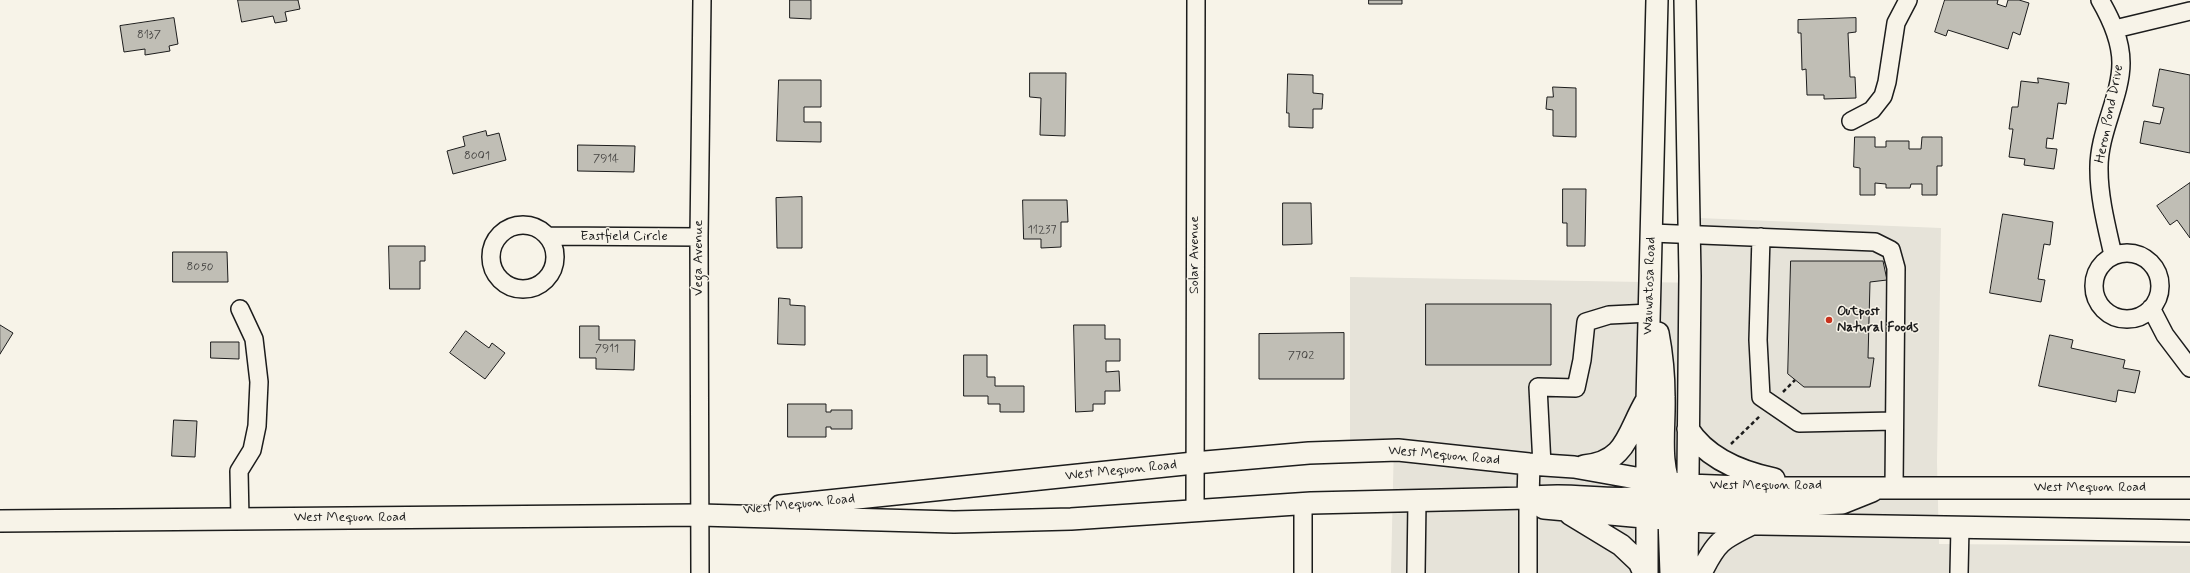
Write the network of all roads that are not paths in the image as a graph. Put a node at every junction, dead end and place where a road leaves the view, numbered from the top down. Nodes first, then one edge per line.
1 (702, 0) edge
2 (1196, 0) edge
3 (1657, 0) edge
4 (1684, 0) edge
5 (1908, 0) edge
6 (2100, 0) edge
7 (2190, 11) edge
8 (2115, 29) junction
9 (1851, 121) dead end
10 (1652, 233) junction
11 (1690, 234) junction
12 (549, 236) dead end
13 (699, 237) junction
14 (1761, 237) junction
15 (2113, 255) junction
16 (1650, 283) junction
17 (2152, 308) junction
18 (240, 310) dead end
19 (1650, 313) junction
20 (2190, 368) edge
21 (1647, 401) junction
22 (1894, 421) junction
23 (1688, 429) junction
24 (1194, 463) junction
25 (1535, 464) junction
26 (1574, 467) junction
27 (1816, 486) junction
28 (1889, 487) junction
29 (2190, 488) edge
30 (1528, 498) junction
31 (1668, 500) junction
32 (1417, 501) junction
33 (1303, 504) junction
34 (1565, 510) junction
35 (1195, 511) junction
36 (700, 515) junction
37 (240, 519) junction
38 (0, 521) edge
39 (1754, 524) junction
40 (1960, 527) junction
41 (2190, 531) edge
42 (700, 573) edge
43 (1303, 573) edge
44 (1416, 573) edge
45 (1528, 573) edge
46 (1646, 573) edge
47 (1671, 573) edge
48 (1687, 573) edge
49 (1701, 573) edge
50 (1959, 573) edge

1 - 13 street, Vega Avenue
2 - 24 street, Solar Avenue
3 - 10 main road, Wauwatosa Road
4 - 11 main road, Wauwatosa Road
5 - 9 street
6 - 8 street, Heron Pond Drive
7 - 8 street
8 - 15 street, Heron Pond Drive
10 - 11 street
10 - 16 main road, Wauwatosa Road
11 - 14 street
11 - 23 main road, Wauwatosa Road
12 - 13 street, Eastfield Circle
13 - 36 street, Vega Avenue
14 - 22 street
14 - 22 street
15 - 17 street
15 - 17 street
16 - 19 main road, Wauwatosa Road
16 - 31 main road
17 - 20 street
18 - 37 street
19 - 21 main road, Wauwatosa Road
19 - 25 street
21 - 26 main road
21 - 31 main road, Wauwatosa Road
22 - 28 street
23 - 27 main road
23 - 31 main road, Wauwatosa Road
24 - 25 main road, West Mequon Road
24 - 35 street, Solar Avenue
24 - 36 main road, West Mequon Road
25 - 26 main road, West Mequon Road
25 - 30 main road
26 - 31 main road, West Mequon Road
27 - 28 main road, West Mequon Road
27 - 31 main road, West Mequon Road
28 - 29 main road, West Mequon Road
28 - 31 main road
30 - 31 main road
30 - 32 main road, West Mequon Road
30 - 34 main road, West Mequon Road
30 - 45 street
31 - 34 main road, West Mequon Road
31 - 39 main road, West Mequon Road
31 - 46 main road, Wauwatosa Road
31 - 47 main road
31 - 48 main road, Wauwatosa Road
32 - 33 main road, West Mequon Road
32 - 44 street
33 - 35 main road, West Mequon Road
33 - 43 street
34 - 46 main road
35 - 36 main road, West Mequon Road
36 - 37 main road, West Mequon Road
36 - 42 street, Vega Avenue
37 - 38 main road, West Mequon Road
39 - 40 main road, West Mequon Road
39 - 49 main road
40 - 41 main road, West Mequon Road
40 - 50 street

